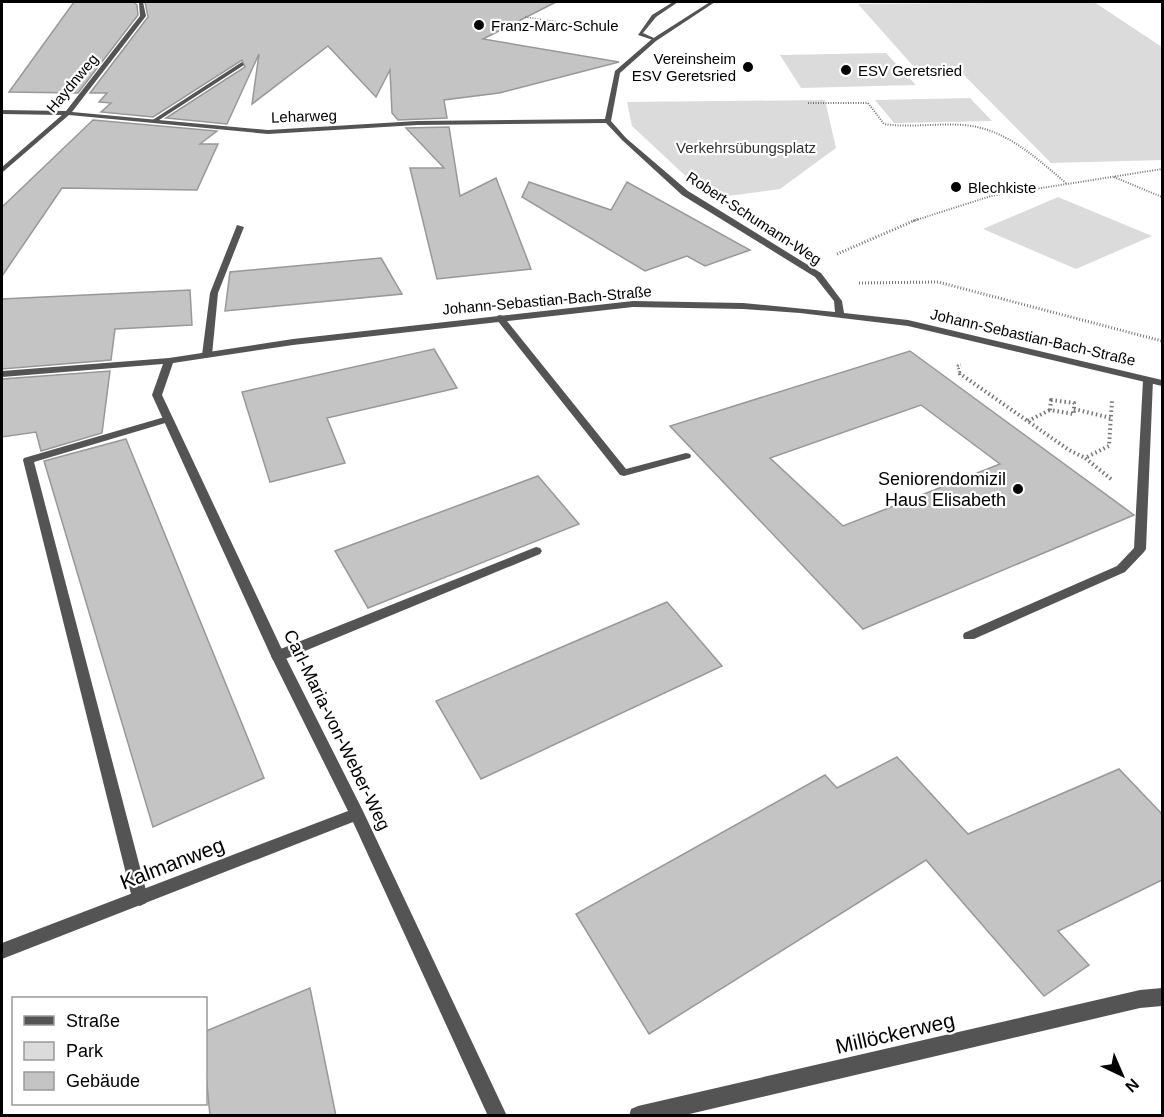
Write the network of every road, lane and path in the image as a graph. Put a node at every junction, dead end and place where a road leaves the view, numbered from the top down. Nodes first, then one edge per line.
1 (138, 2) edge
2 (676, 2) edge
3 (713, 2) edge
4 (525, 17) dead end
5 (640, 33) junction
6 (654, 40) junction
7 (242, 64) dead end
8 (808, 103) dead end
9 (2, 112) edge
10 (68, 113) junction
11 (154, 121) junction
12 (608, 121) junction
13 (1162, 169) edge
14 (2, 170) edge
15 (1113, 177) junction
16 (1067, 184) junction
17 (1162, 196) edge
18 (240, 227) dead end
19 (807, 268) junction
20 (825, 282) junction
21 (840, 313) junction
22 (500, 318) junction
23 (1162, 341) edge
24 (207, 355) junction
25 (169, 361) junction
26 (969, 364) dead end
27 (2, 374) edge
28 (1149, 380) junction
29 (1162, 383) edge
30 (1104, 395) dead end
31 (1074, 409) junction
32 (1050, 410) junction
33 (1111, 418) junction
34 (168, 419) junction
35 (1027, 421) junction
36 (686, 456) dead end
37 (1085, 458) junction
38 (1143, 485) junction
39 (536, 551) dead end
40 (969, 636) dead end
41 (278, 656) junction
42 (357, 814) junction
43 (141, 897) junction
44 (2, 951) edge
45 (1162, 997) edge
46 (498, 1116) edge
47 (638, 1116) edge

1 - 10 street, Haydnweg
2 - 5 street
3 - 6 street
4 - 5 path
5 - 6 street
6 - 12 street
7 - 11 street
8 - 16 path
9 - 10 street, Leharweg
10 - 11 street, Leharweg
10 - 14 street, Haydnweg
11 - 12 street, Leharweg
12 - 19 street, Robert-Schumann-Weg
13 - 15 path
15 - 16 path
15 - 17 path
16 - 19 path
18 - 24 street
19 - 20 street, Robert-Schumann-Weg
20 - 21 street, Robert-Schumann-Weg
20 - 23 path
21 - 22 street, Johann-Sebastian-Bach-Straße
21 - 28 street, Johann-Sebastian-Bach-Straße
22 - 24 street, Johann-Sebastian-Bach-Straße
22 - 36 street
24 - 25 street, Johann-Sebastian-Bach-Straße
25 - 27 street, Johann-Sebastian-Bach-Straße
25 - 34 street, Carl-Maria-von-Weber-Weg
26 - 35 path
28 - 29 street, Johann-Sebastian-Bach-Straße
28 - 38 street
30 - 33 path
31 - 32 path
31 - 32 path
31 - 33 path
32 - 35 path
33 - 37 path
34 - 41 street, Carl-Maria-von-Weber-Weg
34 - 43 street
35 - 37 path
37 - 38 path
38 - 40 street
39 - 41 street
41 - 42 street, Carl-Maria-von-Weber-Weg
42 - 43 street, Kalmanweg
42 - 46 street, Carl-Maria-von-Weber-Weg
43 - 44 street, Kalmanweg
45 - 47 street, Millöckerweg

